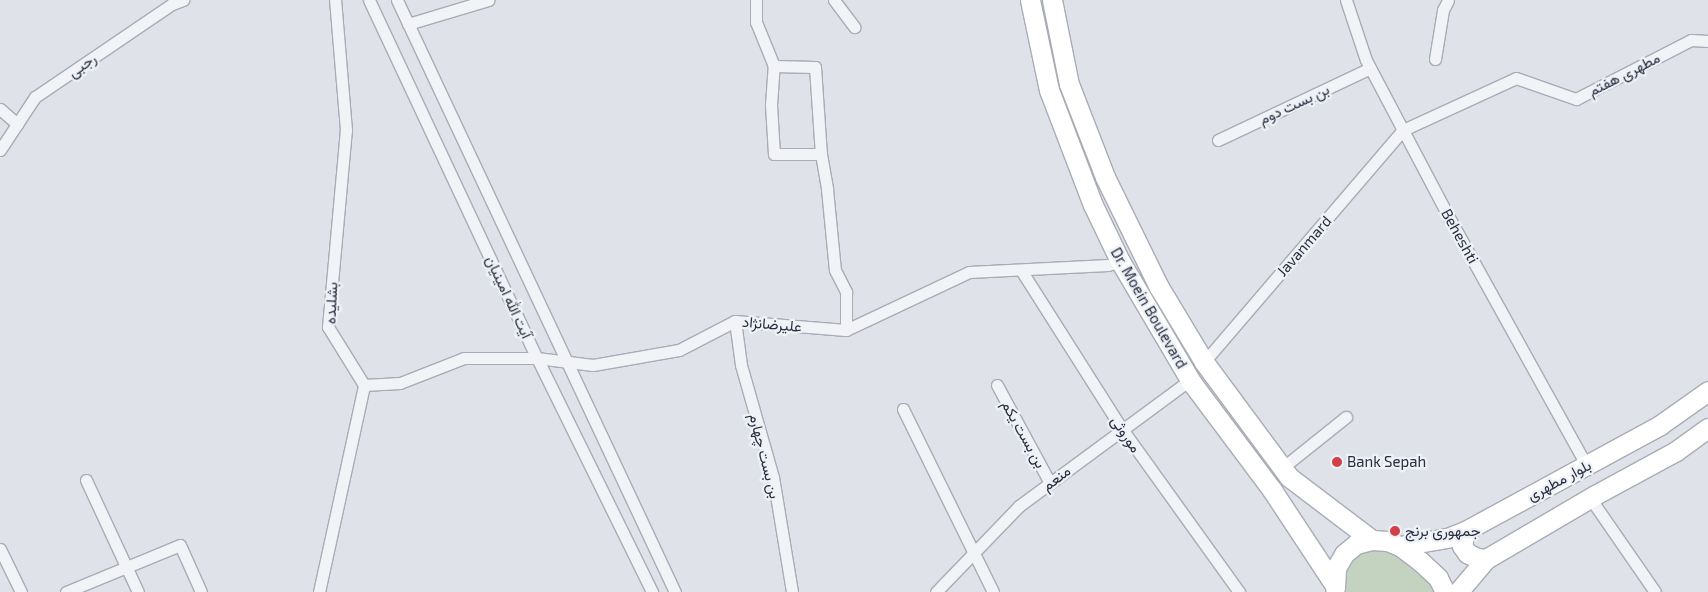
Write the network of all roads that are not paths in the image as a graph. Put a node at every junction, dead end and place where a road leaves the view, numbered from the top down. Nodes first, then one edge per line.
1 (184, 0) edge
2 (335, 0) edge
3 (369, 0) edge
4 (397, 0) edge
5 (488, 0) edge
6 (756, 0) edge
7 (834, 0) edge
8 (1030, 0) edge
9 (1052, 0) edge
10 (1346, 0) edge
11 (1448, 0) edge
12 (408, 24) junction
13 (854, 27) dead end
14 (1708, 41) edge
15 (1434, 59) dead end
16 (774, 66) junction
17 (1370, 68) junction
18 (0, 108) edge
19 (17, 124) junction
20 (1403, 130) junction
21 (1218, 140) dead end
22 (0, 150) edge
23 (821, 154) junction
24 (1120, 261) junction
25 (1021, 270) junction
26 (735, 321) junction
27 (846, 330) junction
28 (537, 358) junction
29 (565, 362) junction
30 (1204, 362) junction
31 (1190, 380) junction
32 (997, 384) dead end
33 (364, 385) junction
34 (1708, 391) edge
35 (903, 408) dead end
36 (1346, 417) dead end
37 (1708, 428) edge
38 (1122, 429) junction
39 (1586, 465) junction
40 (1282, 468) junction
41 (86, 480) dead end
42 (1050, 483) junction
43 (1590, 498) junction
44 (1464, 531) junction
45 (1372, 540) junction
46 (1400, 546) junction
47 (0, 549) edge
48 (974, 553) junction
49 (1486, 559) junction
50 (126, 566) junction
51 (1335, 588) edge
52 (21, 592) edge
53 (66, 592) edge
54 (138, 592) edge
55 (201, 592) edge
56 (319, 592) edge
57 (652, 592) edge
58 (674, 592) edge
59 (792, 592) edge
60 (936, 592) edge
61 (993, 592) edge
62 (1238, 592) edge
63 (1445, 592) edge
64 (1458, 592) edge
65 (1655, 592) edge

1 - 19 street, رجبی
2 - 33 street, بشلیده
3 - 28 street, آیت الله امینیان
4 - 12 street, آیت الله امینیان
5 - 12 street
6 - 16 street
7 - 13 street
8 - 24 main road, Dr. Moein Boulevard
9 - 30 main road, Dr. Moein Boulevard
10 - 17 street, Beheshti
11 - 15 street
12 - 29 street, آیت الله امینیان
14 - 20 street, مطهری هفتم
16 - 23 street
16 - 23 street
17 - 20 street, Beheshti
17 - 21 street, بن بست دوم
18 - 19 street
19 - 22 street, رجبی
20 - 30 street, Javanmard
20 - 39 street, Beheshti
23 - 27 street
24 - 25 street
24 - 31 main road, Dr. Moein Boulevard
25 - 27 street
25 - 38 street, موروثی
26 - 27 street, علیرضانژاد
26 - 29 street, علیرضانژاد
26 - 59 street, بن بست چهارم
28 - 29 street, علیرضانژاد
28 - 33 street, علیرضانژاد
28 - 57 street, آیت الله امینیان
29 - 58 street, آیت الله امینیان
30 - 40 main road, Dr. Moein Boulevard
31 - 38 street, منعم
31 - 51 main road, Dr. Moein Boulevard
32 - 42 street, بن بست یکم
33 - 56 street
34 - 39 main road, بلوار مطهری
35 - 48 street
36 - 40 street
37 - 43 main road, بلوار مطهری
38 - 42 street, منعم
38 - 62 street, موروثی
39 - 44 main road, بلوار مطهری
40 - 45 main road, Dr. Moein Boulevard
41 - 50 street
42 - 48 street, منعم
43 - 49 main road, بلوار مطهری
43 - 65 street
44 - 46 main road, بلوار مطهری
44 - 49 main road
45 - 46 main road
45 - 51 main road
46 - 63 main road
47 - 52 street
48 - 60 street, منعم
48 - 61 street
49 - 64 main road, بلوار مطهری
50 - 53 street
50 - 54 street
50 - 55 street

